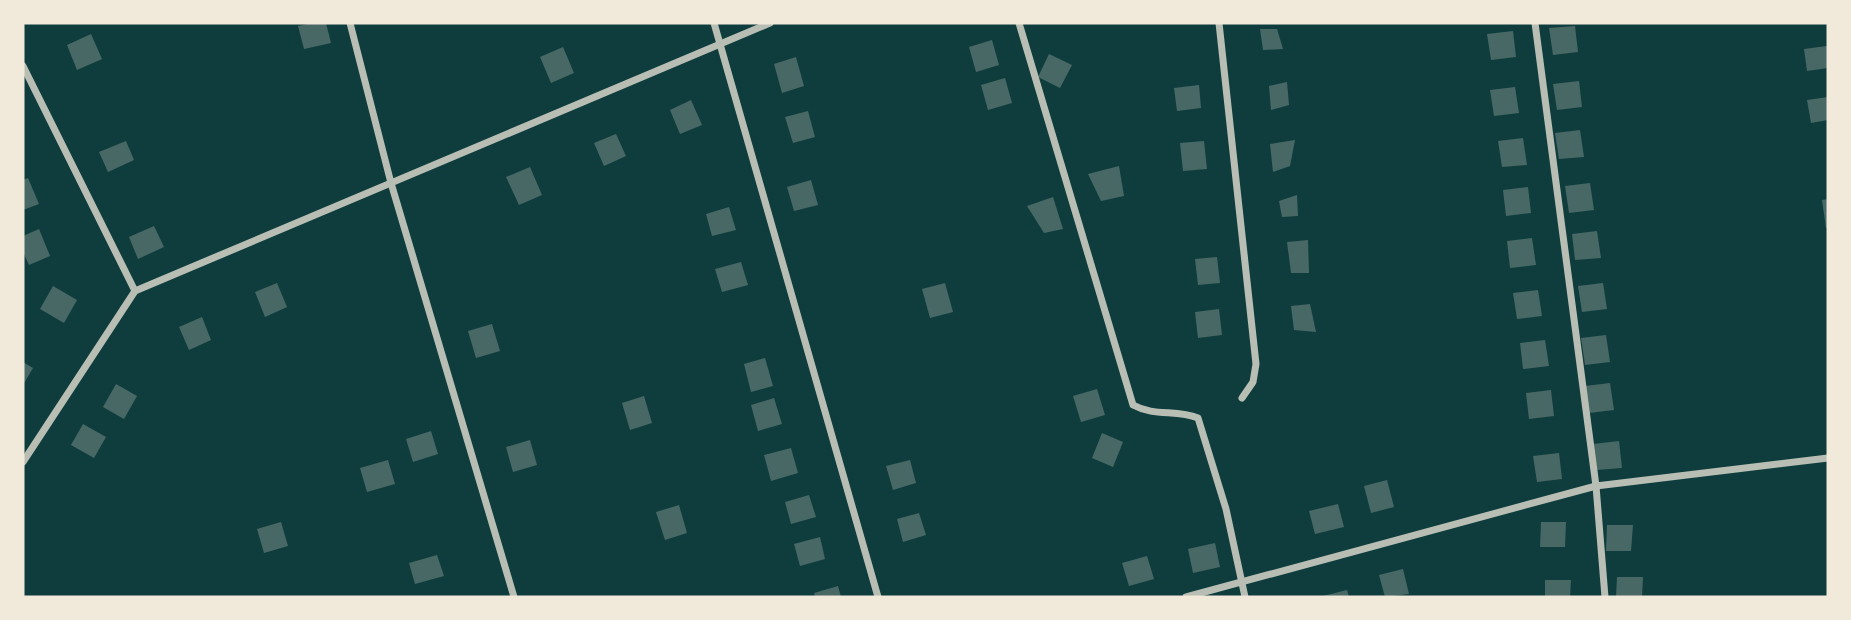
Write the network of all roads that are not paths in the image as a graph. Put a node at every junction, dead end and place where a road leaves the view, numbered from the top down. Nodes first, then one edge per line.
1 (350, 23) edge
2 (714, 23) edge
3 (770, 23) edge
4 (1019, 23) edge
5 (1219, 23) edge
6 (1535, 23) edge
7 (720, 45) junction
8 (23, 66) edge
9 (391, 183) junction
10 (135, 291) junction
11 (1242, 398) dead end
12 (1828, 458) edge
13 (23, 462) edge
14 (1596, 486) junction
15 (1241, 581) junction
16 (514, 597) edge
17 (878, 597) edge
18 (1186, 597) edge
19 (1245, 597) edge
20 (1605, 597) edge

1 - 9 street
2 - 7 street
3 - 7 street
4 - 15 street
5 - 11 street
6 - 14 street
7 - 9 street
7 - 17 street
8 - 10 street
9 - 10 street
9 - 16 street
10 - 13 street
12 - 14 street
14 - 15 street
14 - 20 street
15 - 18 street
15 - 19 street

